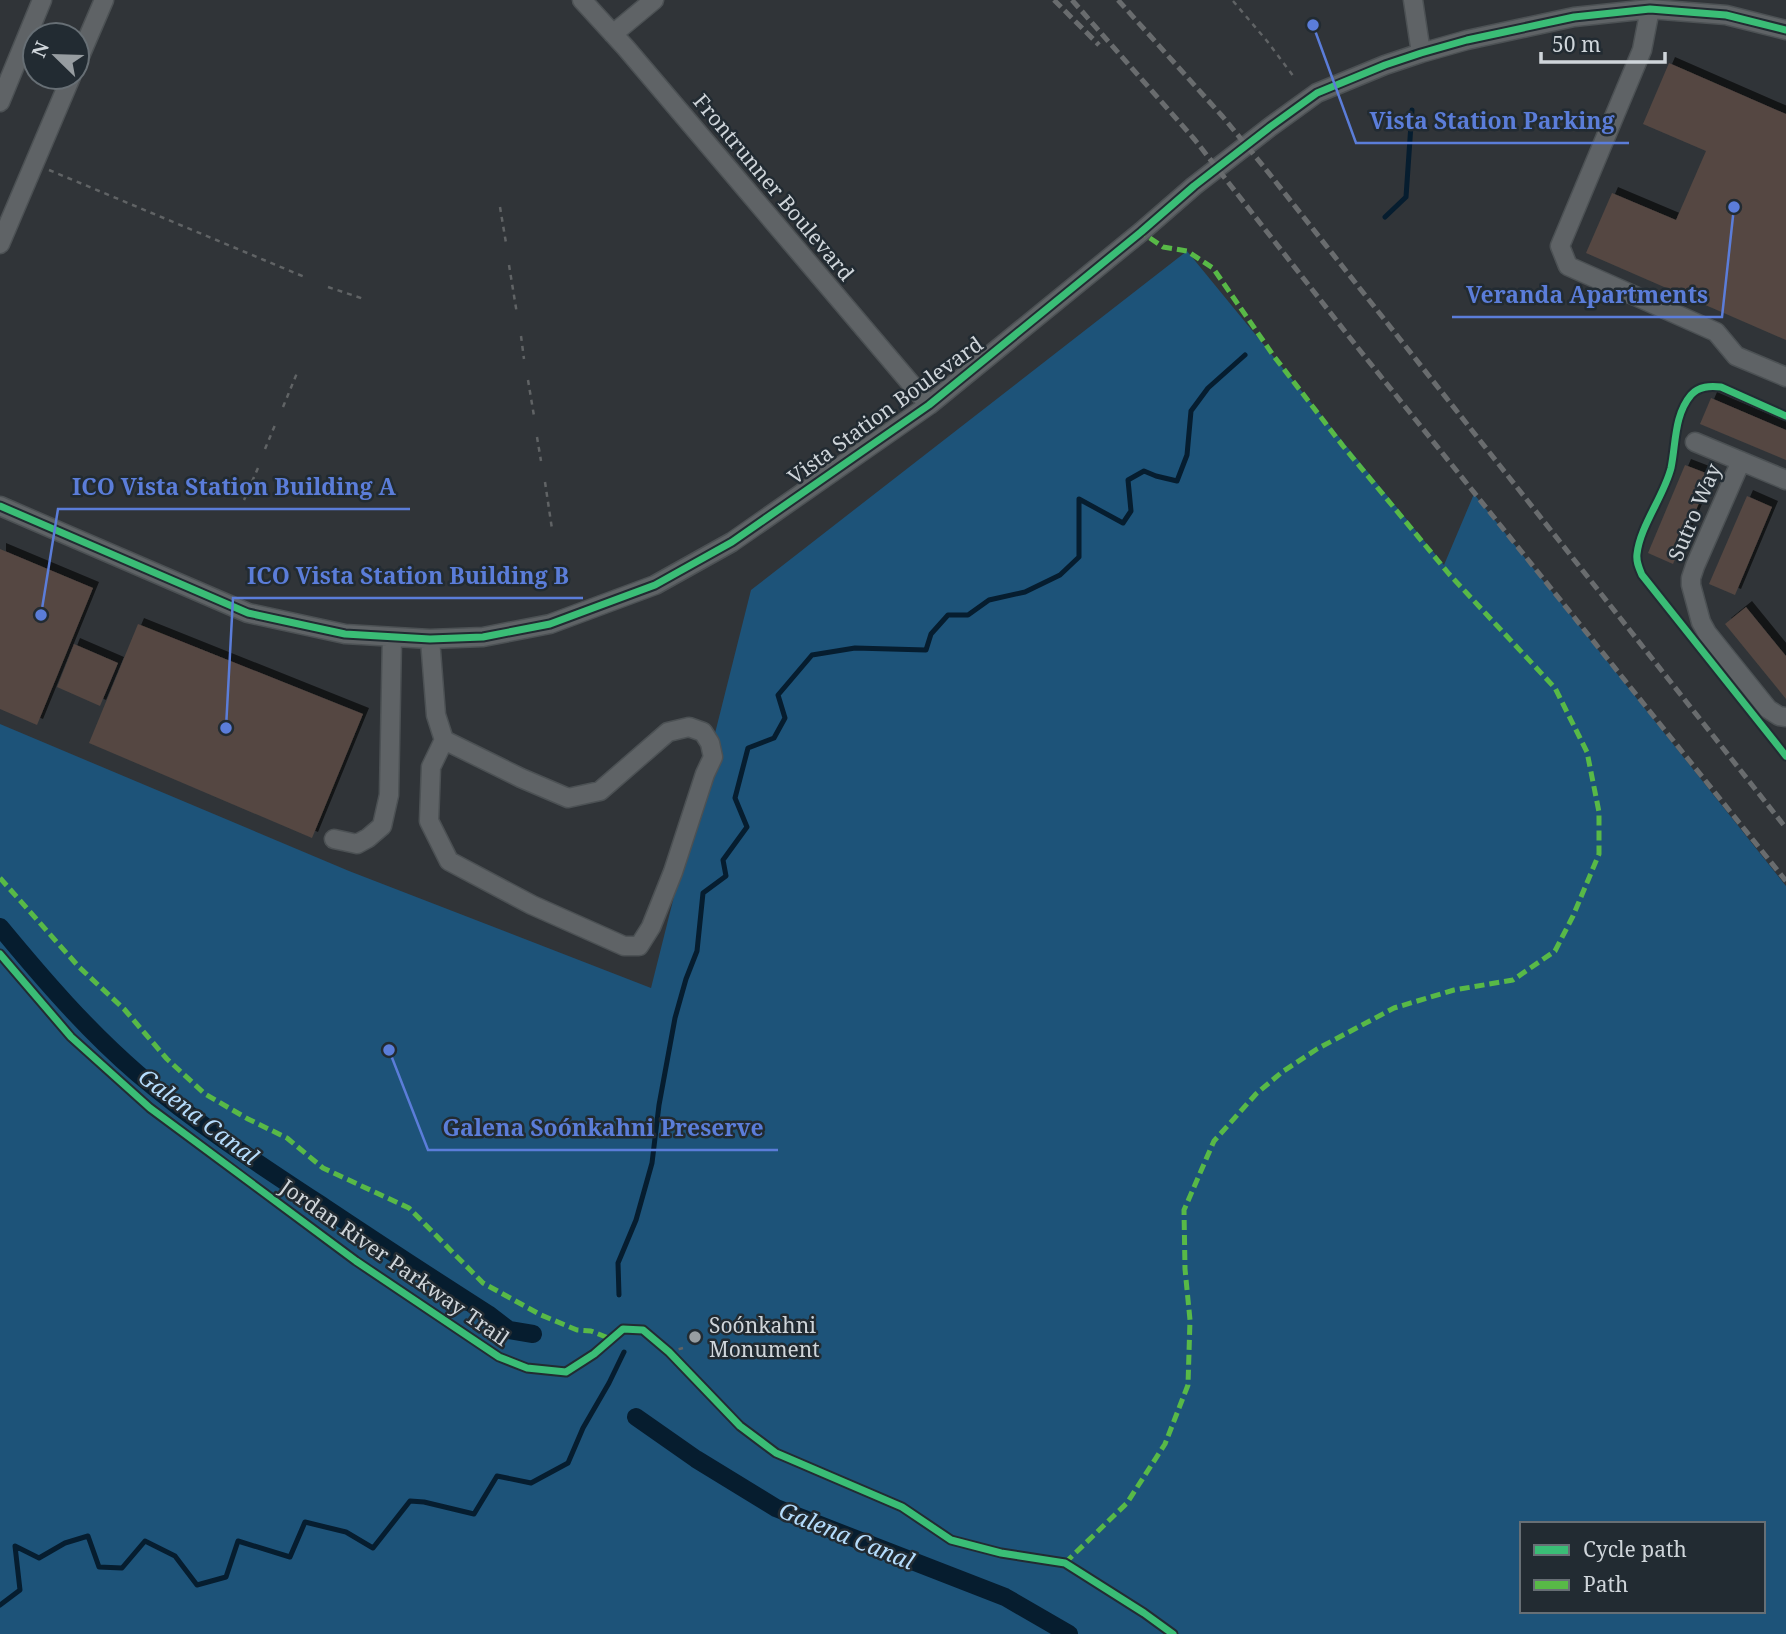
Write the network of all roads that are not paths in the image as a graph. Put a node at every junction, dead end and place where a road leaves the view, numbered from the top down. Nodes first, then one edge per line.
1 (42, 0) edge
2 (104, 0) edge
3 (582, 0) edge
4 (654, 0) edge
5 (1413, 0) edge
6 (1650, 9) junction
7 (91, 30) edge
8 (1786, 30) edge
9 (613, 34) junction
10 (1421, 53) junction
11 (65, 91) edge
12 (0, 102) edge
13 (0, 244) edge
14 (1786, 377) edge
15 (929, 405) junction
16 (1695, 442) dead end
17 (1741, 461) junction
18 (1786, 480) edge
19 (0, 506) edge
20 (392, 637) junction
21 (430, 639) junction
22 (1786, 717) edge
23 (444, 740) junction
24 (334, 839) dead end

1 - 12 street
2 - 7 street
3 - 9 street, Frontrunner Boulevard
4 - 9 street
5 - 10 street
6 - 8 street, Vista Station Boulevard
6 - 10 street, Vista Station Boulevard
6 - 14 street
9 - 15 street, Frontrunner Boulevard
10 - 15 street, Vista Station Boulevard
11 - 13 street
15 - 21 street, Vista Station Boulevard
16 - 17 street
17 - 18 street
17 - 22 street, Sutro Way
19 - 20 street, Vista Station Boulevard
20 - 21 street, Vista Station Boulevard
20 - 24 street
21 - 23 street
23 - 23 street

